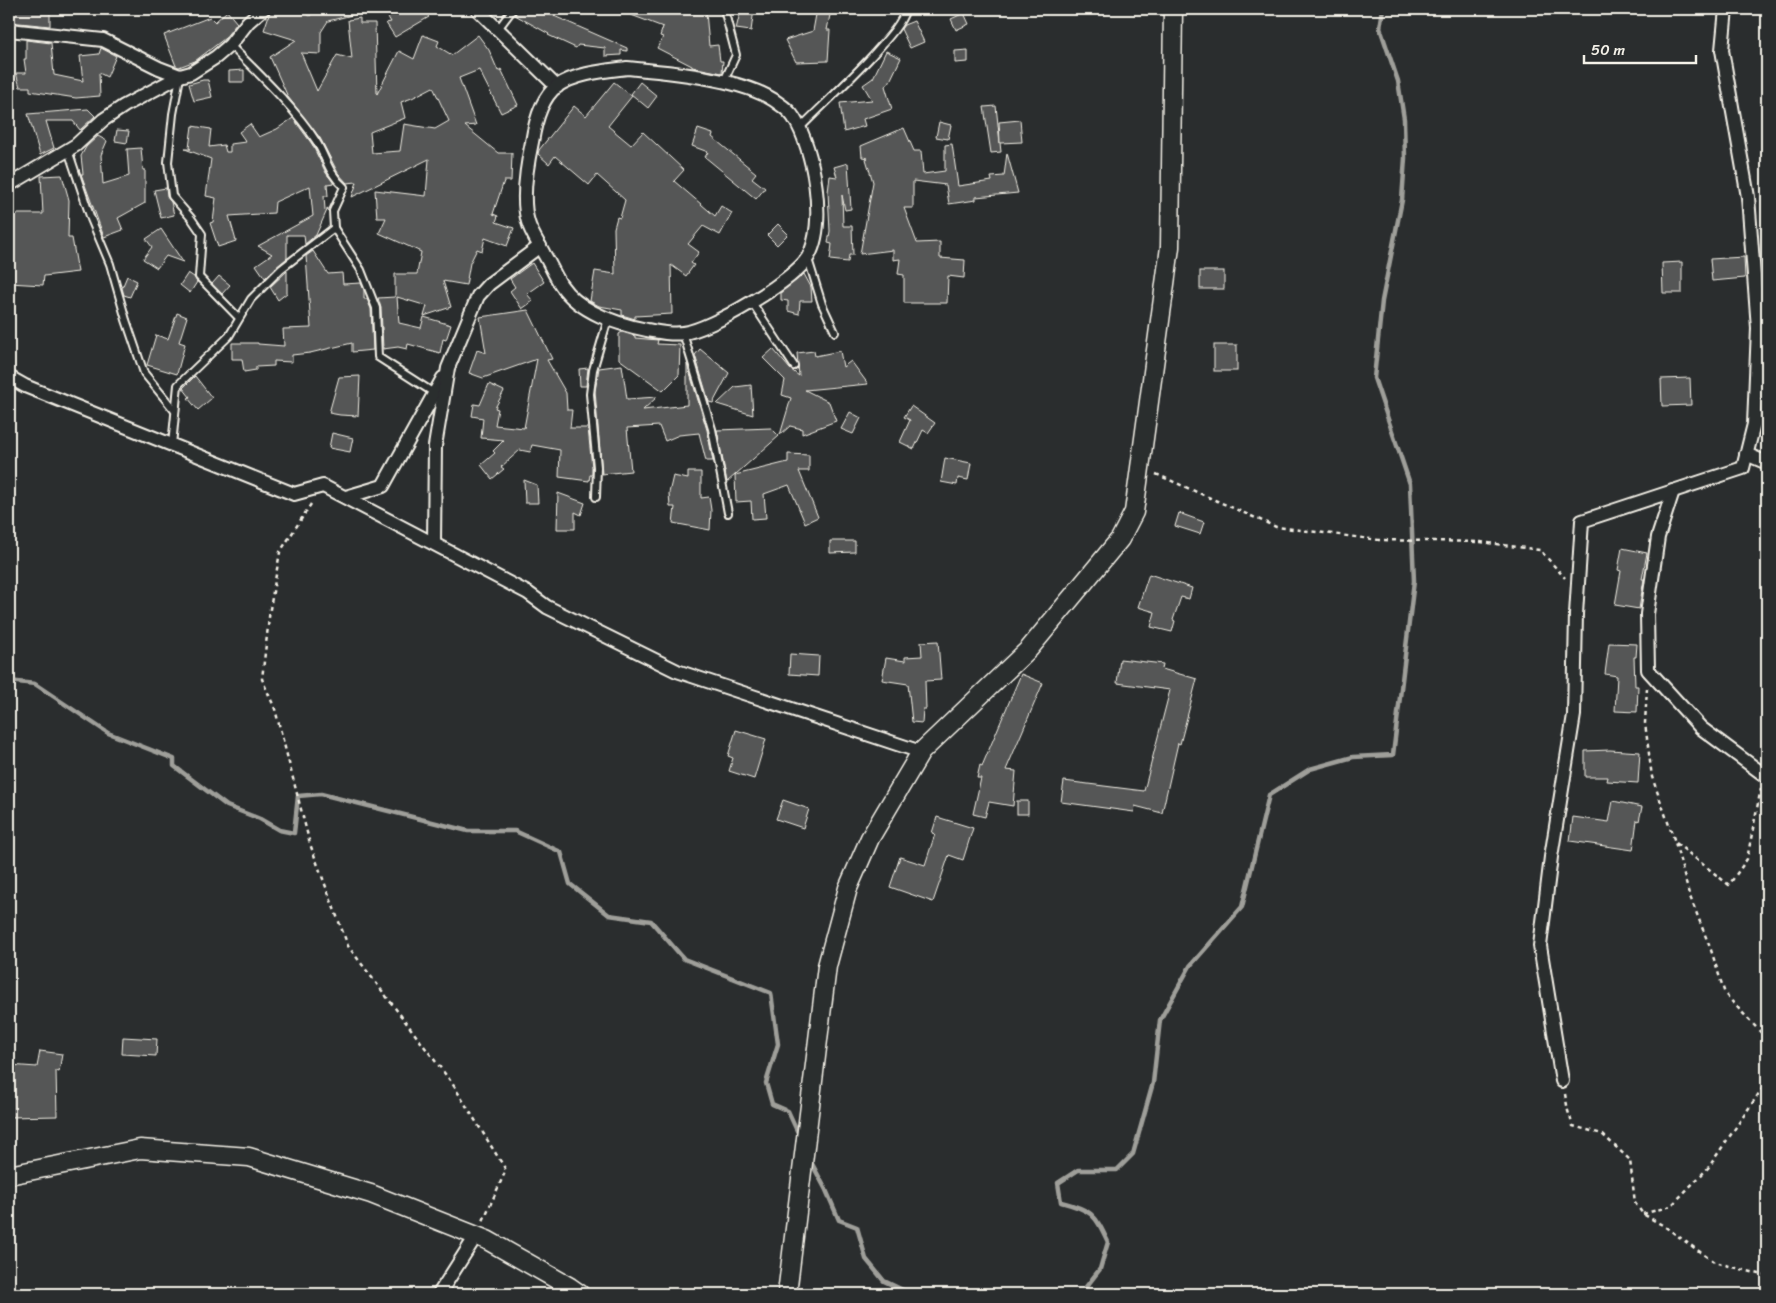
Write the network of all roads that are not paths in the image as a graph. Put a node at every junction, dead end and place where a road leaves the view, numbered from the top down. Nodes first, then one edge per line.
1 (263, 9) edge
2 (477, 9) edge
3 (513, 9) edge
4 (724, 9) edge
5 (906, 9) edge
6 (1174, 9) edge
7 (1726, 9) edge
8 (498, 29) junction
9 (9, 30) edge
10 (230, 45) junction
11 (180, 76) junction
12 (724, 82) junction
13 (556, 86) junction
14 (800, 128) junction
15 (68, 150) junction
16 (9, 185) edge
17 (334, 228) junction
18 (540, 246) junction
19 (807, 258) junction
20 (751, 301) junction
21 (239, 318) junction
22 (608, 319) junction
23 (835, 332) dead end
24 (683, 333) junction
25 (794, 366) dead end
26 (448, 368) junction
27 (9, 377) edge
28 (434, 393) junction
29 (175, 411) junction
30 (172, 444) junction
31 (1746, 454) junction
32 (1767, 463) edge
33 (1673, 491) junction
34 (346, 497) junction
35 (596, 497) dead end
36 (728, 513) dead end
37 (434, 544) junction
38 (921, 752) junction
39 (1765, 775) edge
40 (1562, 1081) road end
41 (9, 1175) edge
42 (476, 1236) junction
43 (439, 1294) edge
44 (580, 1294) edge
45 (787, 1294) edge

1 - 10 street
2 - 8 street
3 - 8 lane
4 - 12 lane
5 - 14 lane
6 - 38 street
7 - 31 street
8 - 13 street
9 - 11 street
10 - 11 street
10 - 17 lane
11 - 15 street
11 - 21 lane
12 - 13 street
12 - 14 street
13 - 18 street
14 - 19 street
15 - 16 street
15 - 29 lane
17 - 21 lane
17 - 28 lane
18 - 22 street
18 - 26 street
19 - 20 street
19 - 23 lane
20 - 24 street
20 - 25 lane
21 - 29 lane
22 - 24 street
22 - 35 lane
24 - 36 lane
26 - 28 street
26 - 37 street
27 - 30 street
28 - 34 street
29 - 30 lane
30 - 34 street
31 - 32 street
31 - 33 street
33 - 39 street
33 - 40 street
34 - 37 street
37 - 38 street
38 - 45 street
41 - 42 street
42 - 43 street
42 - 44 street

